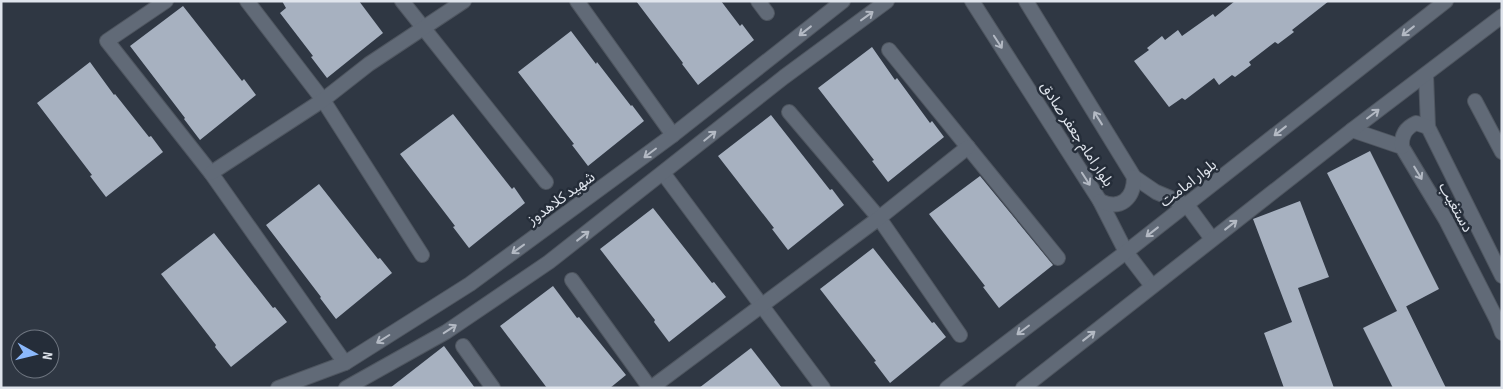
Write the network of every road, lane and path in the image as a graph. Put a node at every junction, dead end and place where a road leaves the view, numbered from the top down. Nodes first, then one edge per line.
1 (166, 1) edge
2 (247, 1) edge
3 (402, 1) edge
4 (464, 1) edge
5 (577, 1) edge
6 (758, 1) edge
7 (843, 1) edge
8 (887, 1) edge
9 (972, 1) edge
10 (1026, 1) edge
11 (1446, 1) edge
12 (767, 13) dead end
13 (1502, 16) edge
14 (424, 28) junction
15 (889, 50) dead end
16 (770, 59) junction
17 (1426, 75) junction
18 (784, 77) junction
19 (323, 100) junction
20 (1475, 100) dead end
21 (789, 112) dead end
22 (1428, 127) junction
23 (1352, 130) junction
24 (673, 135) junction
25 (968, 146) junction
26 (1402, 147) junction
27 (1502, 152) edge
28 (211, 173) junction
29 (663, 173) junction
30 (1134, 177) junction
31 (546, 182) dead end
32 (1100, 200) junction
33 (1187, 205) junction
34 (879, 218) junction
35 (1212, 239) junction
36 (1126, 252) junction
37 (422, 255) dead end
38 (1058, 258) dead end
39 (1502, 276) edge
40 (572, 280) dead end
41 (1152, 286) junction
42 (762, 306) junction
43 (1502, 333) edge
44 (960, 335) dead end
45 (463, 346) dead end
46 (345, 363) junction
47 (278, 388) edge
48 (346, 388) edge
49 (493, 388) edge
50 (650, 388) edge
51 (824, 388) edge
52 (947, 388) edge
53 (1023, 388) edge

1 - 28 street
2 - 19 street
3 - 14 street
4 - 14 street
5 - 24 street
6 - 12 street
7 -> 16 street, شهید کلاهدوز
18 -> 8 street
9 -> 32 street, بلوار امام جعفر صادق
30 -> 10 street, بلوار امام جعفر صادق
11 -> 33 street, بلوار امامت
13 - 17 street
14 - 19 street
14 - 31 street
15 - 25 street
16 - 18 street
16 - 24 street, شهید کلاهدوز
17 - 22 street, دستغیب
23 -> 17 street
29 -> 18 street
19 - 28 street
19 - 37 street
20 - 27 street
21 - 34 street
22 - 26 street
22 - 39 street, دستغیب
23 - 26 street
35 -> 23 street
24 -> 46 street, شهید کلاهدوز
25 - 34 street
25 - 38 street
26 -> 43 street, دستغیب
28 - 46 street
29 - 42 street
48 -> 29 street
30 - 32 street
30 - 33 street, بلوار امام جعفر صادق
32 - 36 street, بلوار امام جعفر صادق
33 - 35 street
33 -> 36 street, بلوار امامت
34 - 42 street
34 - 44 street
35 - 41 street
36 - 41 street, بلوار امام جعفر صادق
36 -> 52 street, بلوار امامت
40 - 50 street
53 -> 41 street
42 - 50 street
42 - 51 street
45 - 49 street
46 - 47 street, شهید کلاهدوز

